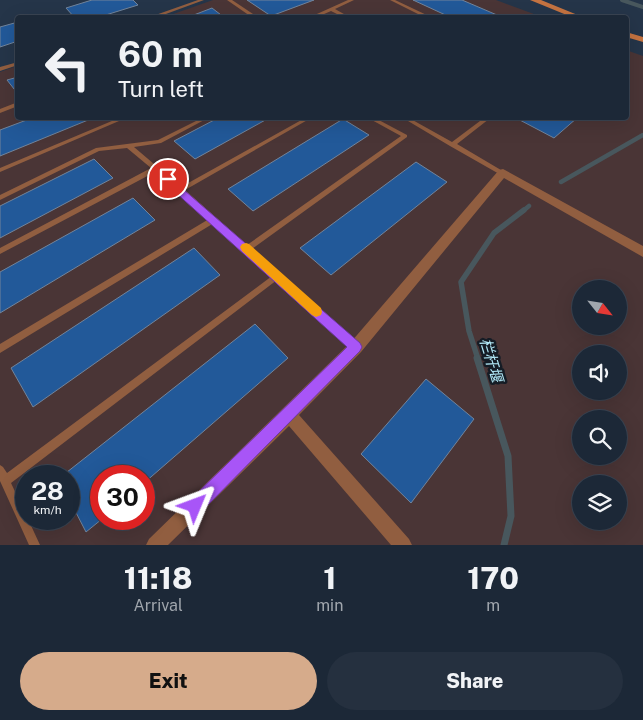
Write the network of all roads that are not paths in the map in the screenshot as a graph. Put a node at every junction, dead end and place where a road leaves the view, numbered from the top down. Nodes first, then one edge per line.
1 (202, 0) edge
2 (229, 0) edge
3 (352, 0) edge
4 (392, 0) edge
5 (534, 0) edge
6 (331, 8) junction
7 (158, 15) edge
8 (252, 15) edge
9 (316, 15) edge
10 (344, 15) edge
11 (424, 15) edge
12 (574, 15) edge
13 (629, 35) edge
14 (643, 40) edge
15 (15, 64) edge
16 (0, 69) edge
17 (15, 105) edge
18 (0, 111) edge
19 (118, 120) edge
20 (201, 120) edge
21 (304, 120) edge
22 (376, 120) edge
23 (409, 120) edge
24 (485, 120) edge
25 (452, 145) junction
26 (130, 147) junction
27 (156, 169) junction
28 (0, 170) edge
29 (503, 173) junction
30 (180, 190) junction
31 (0, 198) edge
32 (214, 219) junction
33 (247, 249) junction
34 (0, 251) edge
35 (643, 252) edge
36 (277, 276) junction
37 (356, 347) junction
38 (0, 349) edge
39 (289, 415) junction
40 (0, 470) edge
41 (5, 481) junction
42 (35, 545) edge
43 (155, 545) edge
44 (403, 545) edge

1 - 7 lane
2 - 8 lane
3 - 6 lane
4 - 11 lane
5 - 12 street
6 - 9 lane
6 - 10 lane
13 - 14 street
15 - 16 lane
17 - 18 lane
19 - 28 lane
20 - 26 lane
21 - 30 lane
22 - 33 lane
23 - 25 lane
24 - 25 lane
25 - 29 lane
26 - 27 lane
26 - 31 lane
27 - 30 lane
27 - 34 lane
29 - 35 street
29 - 37 street
30 - 32 lane
32 - 33 lane
32 - 38 lane
33 - 36 lane
36 - 37 lane
36 - 41 lane
37 - 39 street
39 - 43 street
39 - 44 street
40 - 41 lane
41 - 42 lane

